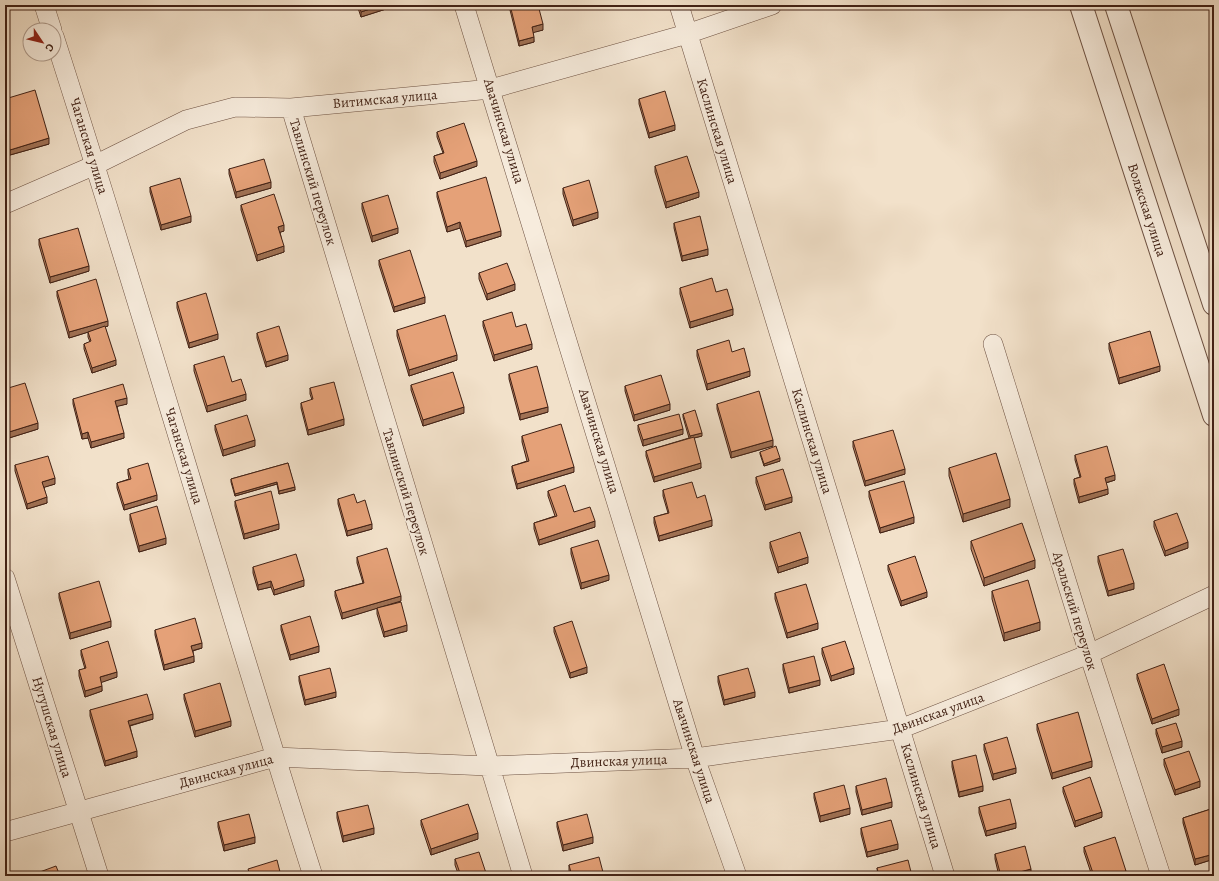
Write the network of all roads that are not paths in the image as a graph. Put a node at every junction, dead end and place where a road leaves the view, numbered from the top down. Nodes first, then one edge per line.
1 (44, 5) edge
2 (464, 5) edge
3 (678, 5) edge
4 (772, 5) edge
5 (1081, 5) edge
6 (1116, 5) edge
7 (49, 22) edge
8 (688, 34) junction
9 (62, 61) edge
10 (492, 89) junction
11 (291, 108) junction
12 (95, 165) junction
13 (5, 204) edge
14 (1214, 304) edge
15 (993, 344) dead end
16 (1214, 415) edge
17 (5, 578) edge
18 (1214, 595) edge
19 (1089, 654) junction
20 (900, 730) junction
21 (275, 757) junction
22 (695, 758) junction
23 (488, 766) junction
24 (79, 812) junction
25 (5, 832) edge
26 (99, 876) edge
27 (313, 876) edge
28 (522, 876) edge
29 (737, 876) edge
30 (945, 876) edge
31 (1161, 876) edge

1 - 7 street
2 - 10 street, Авачинская улица
3 - 8 street, Каслинская улица
4 - 8 street, Витимская улица
5 - 16 street, Волжская улица
6 - 14 street
8 - 10 street, Витимская улица
8 - 20 street, Каслинская улица
9 - 12 street, Чаганская улица
10 - 11 street, Витимская улица
10 - 22 street, Авачинская улица
11 - 12 street, Витимская улица
11 - 23 street, Тавлинский переулок
12 - 13 street, Витимская улица
12 - 21 street, Чаганская улица
15 - 19 street, Аральский переулок
17 - 24 street, Нугушская улица
18 - 19 street, Двинская улица
19 - 20 street, Двинская улица
19 - 31 street, Аральский переулок
20 - 22 street, Двинская улица
20 - 30 street, Каслинская улица
21 - 23 street, Двинская улица
21 - 24 street, Двинская улица
21 - 27 street, Чаганская улица
22 - 23 street, Двинская улица
22 - 29 street, Авачинская улица
23 - 28 street, Тавлинский переулок
24 - 25 street, Двинская улица
24 - 26 street, Нугушская улица

